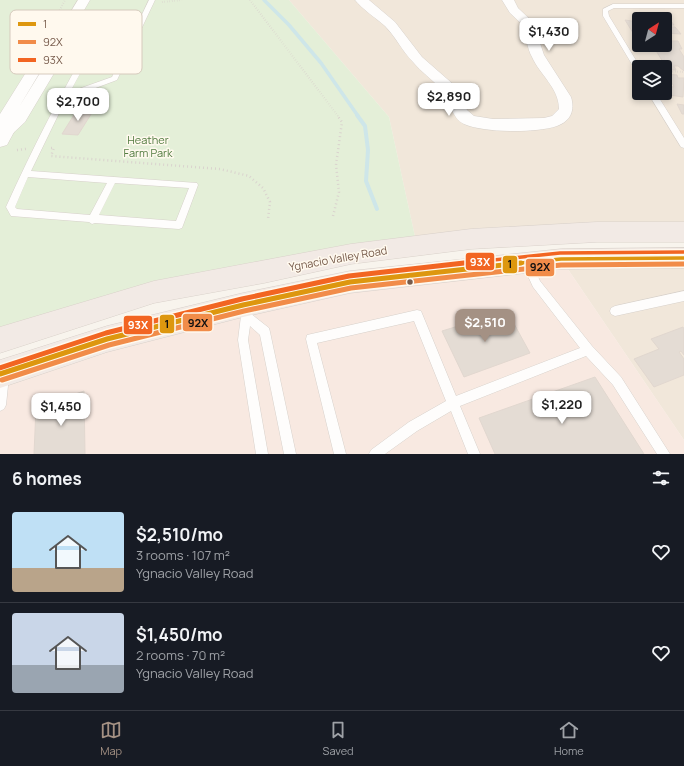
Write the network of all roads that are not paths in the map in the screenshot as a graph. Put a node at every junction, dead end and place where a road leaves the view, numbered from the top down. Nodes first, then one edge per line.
1 (84, 0) edge
2 (361, 0) edge
3 (508, 0) edge
4 (152, 1) edge
5 (684, 6) edge
6 (78, 10) edge
7 (142, 22) edge
8 (632, 60) edge
9 (47, 74) edge
10 (76, 74) edge
11 (117, 74) edge
12 (62, 98) junction
13 (656, 100) edge
14 (2, 135) edge
15 (684, 145) edge
16 (25, 174) junction
17 (113, 180) junction
18 (92, 220) junction
19 (684, 232) edge
20 (343, 256) junction
21 (683, 259) edge
22 (527, 263) junction
23 (684, 296) edge
24 (245, 311) junction
25 (615, 311) dead end
26 (0, 340) edge
27 (588, 350) junction
28 (2, 373) edge
29 (454, 403) junction
30 (0, 405) edge
31 (262, 454) edge
32 (290, 454) edge
33 (340, 454) edge
34 (375, 454) edge
35 (474, 454) edge
36 (664, 454) edge

1 - 6 street
2 - 3 street
4 - 7 lane
5 - 8 lane
9 - 14 street
10 - 12 lane
11 - 12 lane
12 - 16 lane
13 - 15 lane
16 - 17 lane
16 - 18 lane
17 - 18 lane
17 - 18 lane
19 - 20 highway, Ygnacio Valley Road
20 - 24 highway
20 - 26 highway, Ygnacio Valley Road
21 - 22 highway
22 - 24 highway
22 - 27 lane
23 - 25 lane
24 - 28 highway
24 - 31 lane
24 - 32 lane
27 - 29 lane
27 - 36 lane
28 - 30 lane
29 - 33 lane
29 - 34 lane
29 - 35 lane

